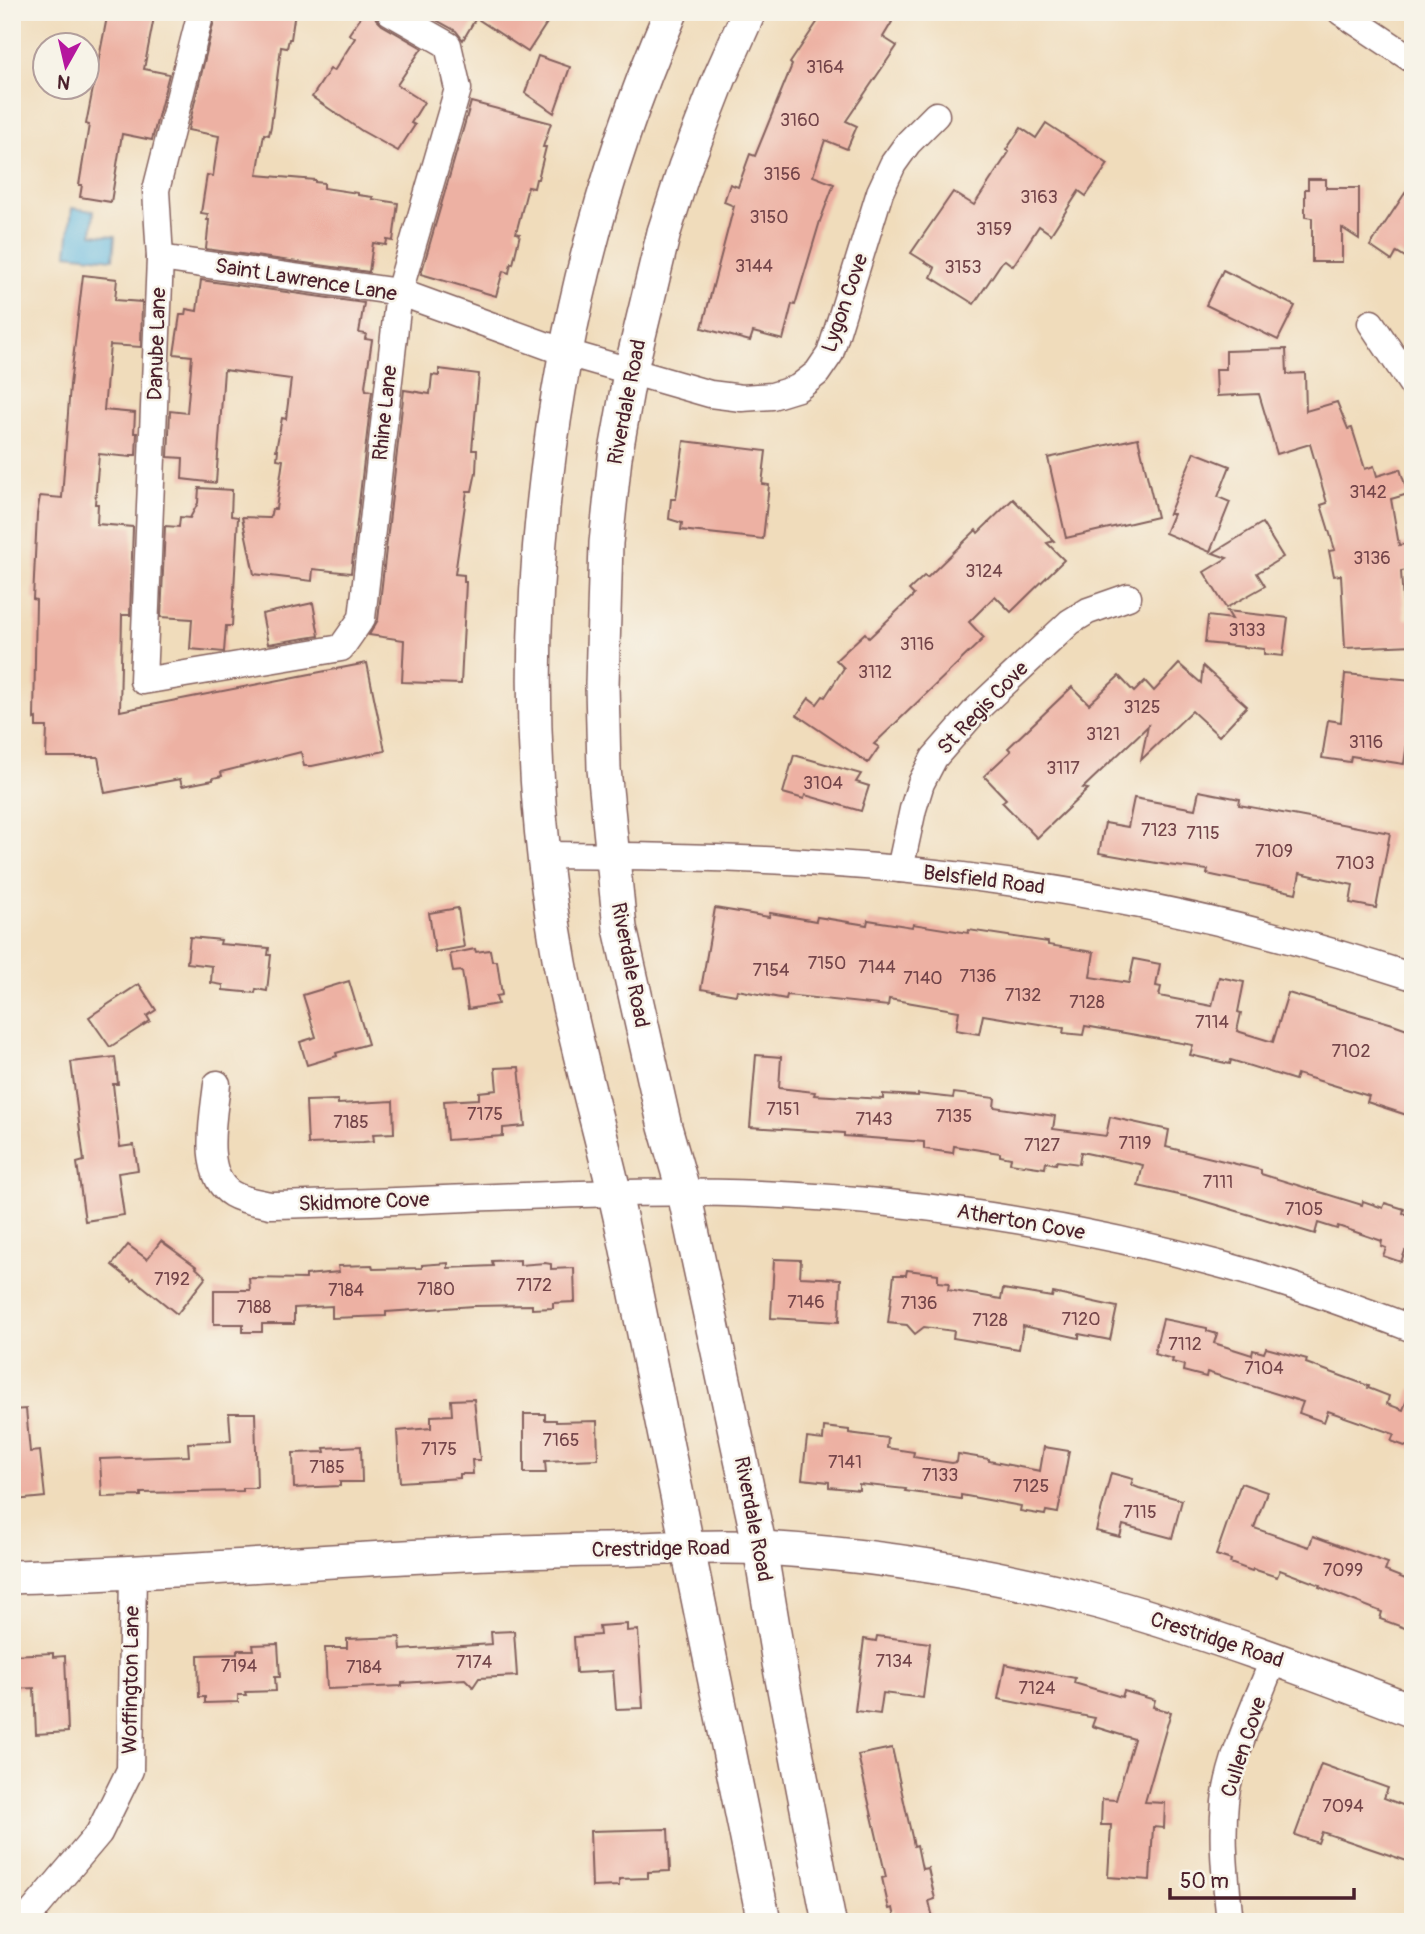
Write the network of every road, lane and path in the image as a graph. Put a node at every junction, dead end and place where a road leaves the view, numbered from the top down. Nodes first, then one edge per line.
1 (201, 12) edge
2 (390, 12) edge
3 (671, 12) edge
4 (749, 12) edge
5 (1341, 12) edge
6 (1413, 60) edge
7 (936, 115) dead end
8 (160, 258) junction
9 (399, 292) junction
10 (1371, 323) dead end
11 (567, 353) junction
12 (631, 373) junction
13 (1413, 386) edge
14 (1128, 597) dead end
15 (143, 681) joint
16 (544, 855) junction
17 (612, 856) junction
18 (900, 869) junction
19 (1413, 977) edge
20 (217, 1084) dead end
21 (615, 1193) junction
22 (684, 1194) junction
23 (1413, 1328) edge
24 (688, 1548) junction
25 (760, 1548) junction
26 (133, 1572) junction
27 (12, 1577) edge
28 (1273, 1658) junction
29 (1413, 1711) edge
30 (24, 1922) edge
31 (764, 1922) edge
32 (830, 1922) edge
33 (1230, 1922) edge

1 - 8 street, Danube Lane
2 - 9 street, Rhine Lane
3 - 11 street
4 - 12 street, Riverdale Road
5 - 6 street
7 - 12 street, Lygon Cove
8 - 9 street, Saint Lawrence Lane
8 - 15 street, Danube Lane
9 - 11 street, Saint Lawrence Lane
9 - 15 street, Rhine Lane
10 - 13 street
11 - 12 street, Lygon Cove
11 - 16 street
12 - 17 street, Riverdale Road
14 - 18 street, St Regis Cove
16 - 17 street, Belsfield Road
16 - 21 street
17 - 18 street, Belsfield Road
17 - 22 street, Riverdale Road
18 - 19 street, Belsfield Road
20 - 21 street, Skidmore Cove
21 - 22 street, Atherton Cove
21 - 24 street
22 - 23 street, Atherton Cove
22 - 25 street, Riverdale Road
24 - 25 street, Crestridge Road
24 - 26 street, Crestridge Road
24 - 31 street
25 - 28 street, Crestridge Road
25 - 32 street, Riverdale Road
26 - 27 street, Crestridge Road
26 - 30 street, Woffington Lane
28 - 29 street, Crestridge Road
28 - 33 street, Cullen Cove

